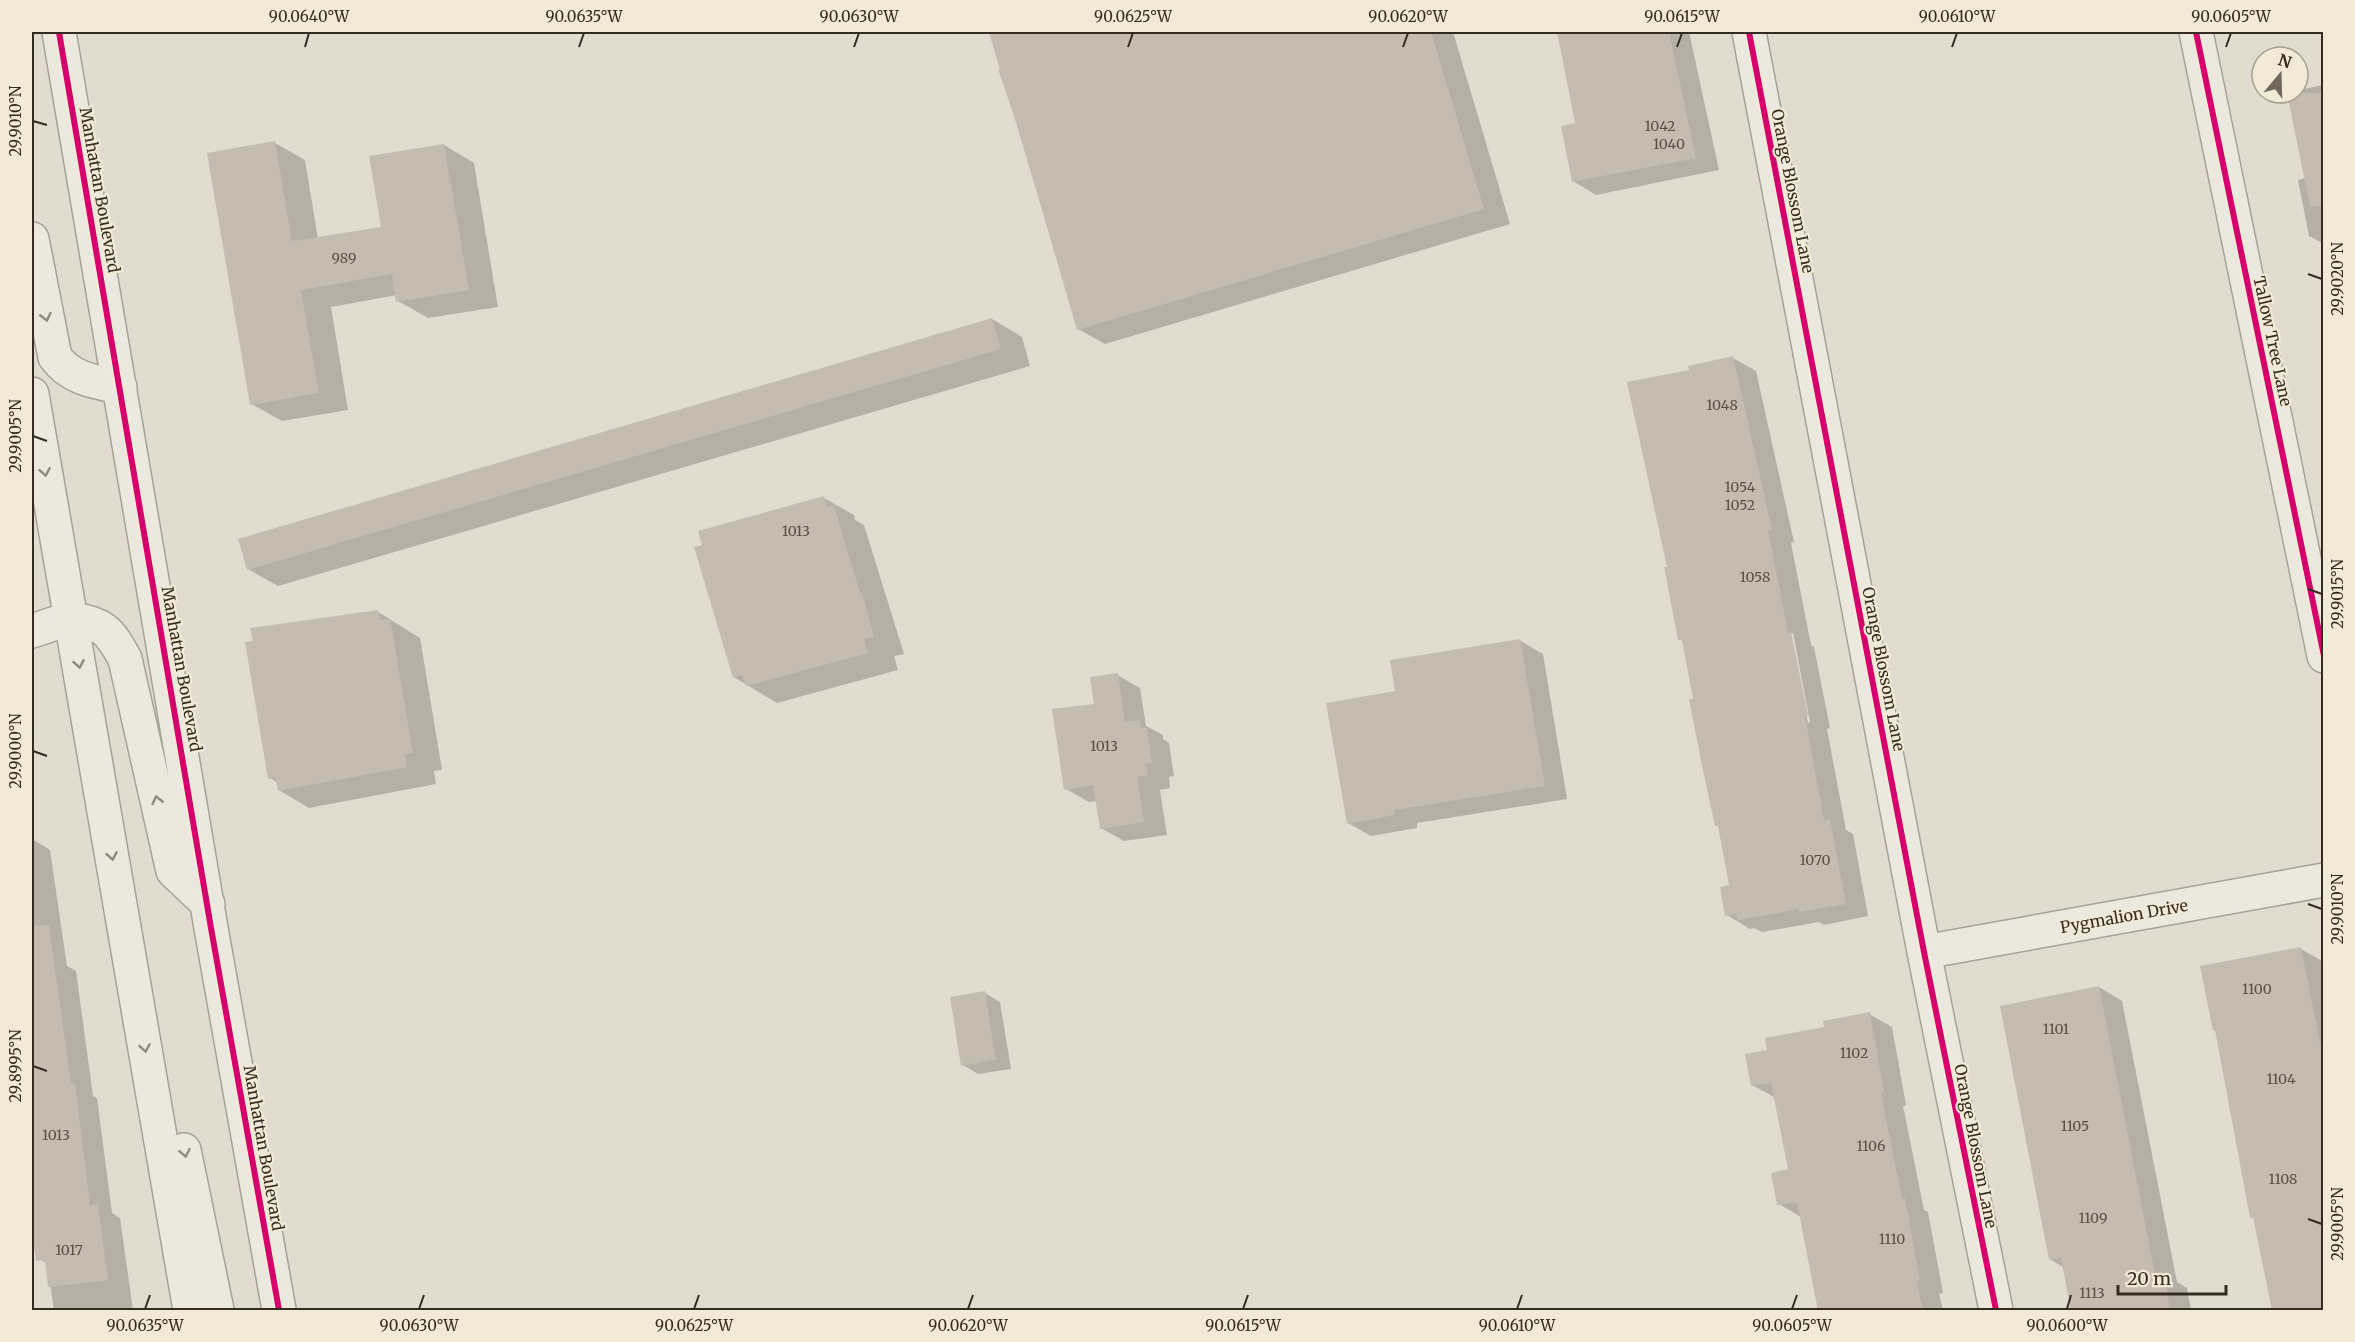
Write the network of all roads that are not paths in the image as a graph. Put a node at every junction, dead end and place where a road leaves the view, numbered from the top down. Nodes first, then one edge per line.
1 (59, 32) edge
2 (1749, 32) edge
3 (2196, 32) edge
4 (32, 239) edge
5 (120, 387) junction
6 (32, 394) edge
7 (71, 618) junction
8 (32, 631) edge
9 (2324, 656) edge
10 (2324, 880) edge
11 (208, 904) junction
12 (1924, 952) junction
13 (154, 1107) junction
14 (190, 1311) edge
15 (217, 1311) edge
16 (279, 1311) edge
17 (1996, 1311) edge

1 - 5 street, Manhattan Boulevard
2 - 12 street, Orange Blossom Lane
3 - 9 street, Tallow Tree Lane
4 -> 5 street
5 - 11 street, Manhattan Boulevard
6 -> 7 street
7 - 8 street
11 -> 7 street
7 -> 13 street
10 - 12 street, Pygmalion Drive
11 - 16 street, Manhattan Boulevard
12 - 17 street, Orange Blossom Lane
13 - 14 street
13 -> 15 street

